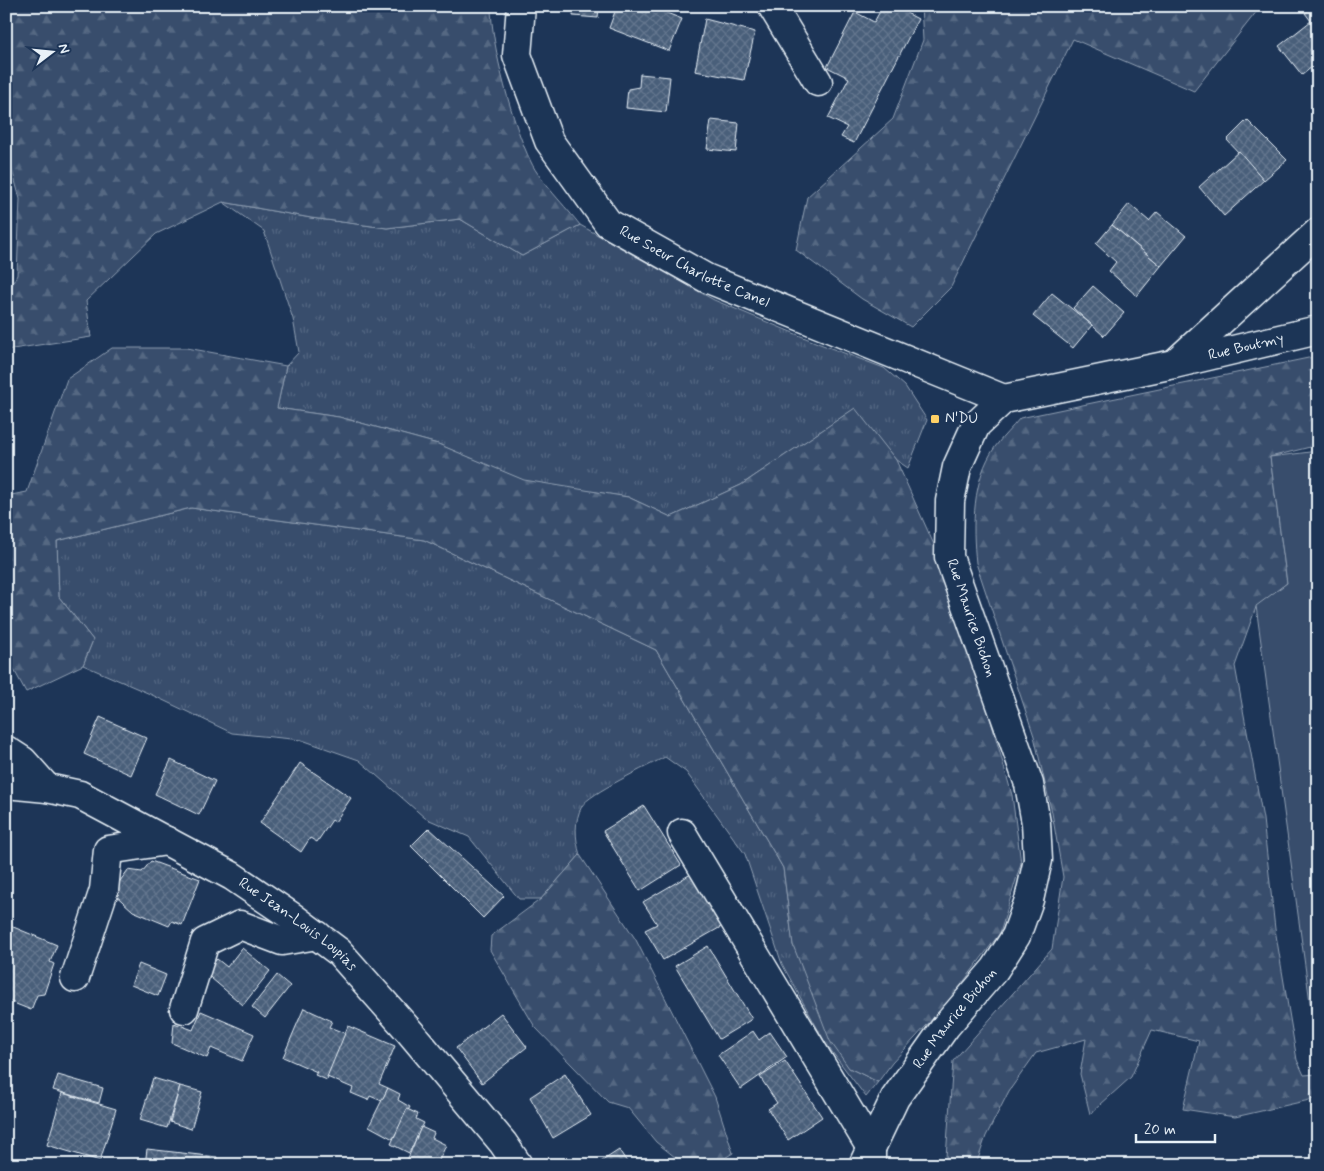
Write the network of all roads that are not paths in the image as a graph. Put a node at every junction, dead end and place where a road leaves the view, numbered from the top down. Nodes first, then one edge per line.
1 (521, 6) edge
2 (772, 6) edge
3 (818, 82) dead end
4 (1318, 232) edge
5 (1318, 330) edge
6 (1174, 364) junction
7 (1004, 399) junction
8 (6, 750) edge
9 (6, 784) edge
10 (47, 788) junction
11 (682, 833) dead end
12 (167, 841) junction
13 (317, 935) junction
14 (75, 978) dead end
15 (184, 1009) dead end
16 (869, 1159) edge
17 (518, 1165) edge

1 - 7 street, Rue Soeur Charlotte Canel
2 - 3 street
4 - 6 street
5 - 6 street, Rue Boutmy
6 - 7 street
7 - 16 street, Rue Maurice Bichon
8 - 10 street
9 - 10 street, Rue Jean-Louis Loupias
10 - 12 street, Rue Jean-Louis Loupias
11 - 16 street
12 - 13 street, Rue Jean-Louis Loupias
12 - 14 street
13 - 15 street
13 - 17 street, Rue Jean-Louis Loupias

